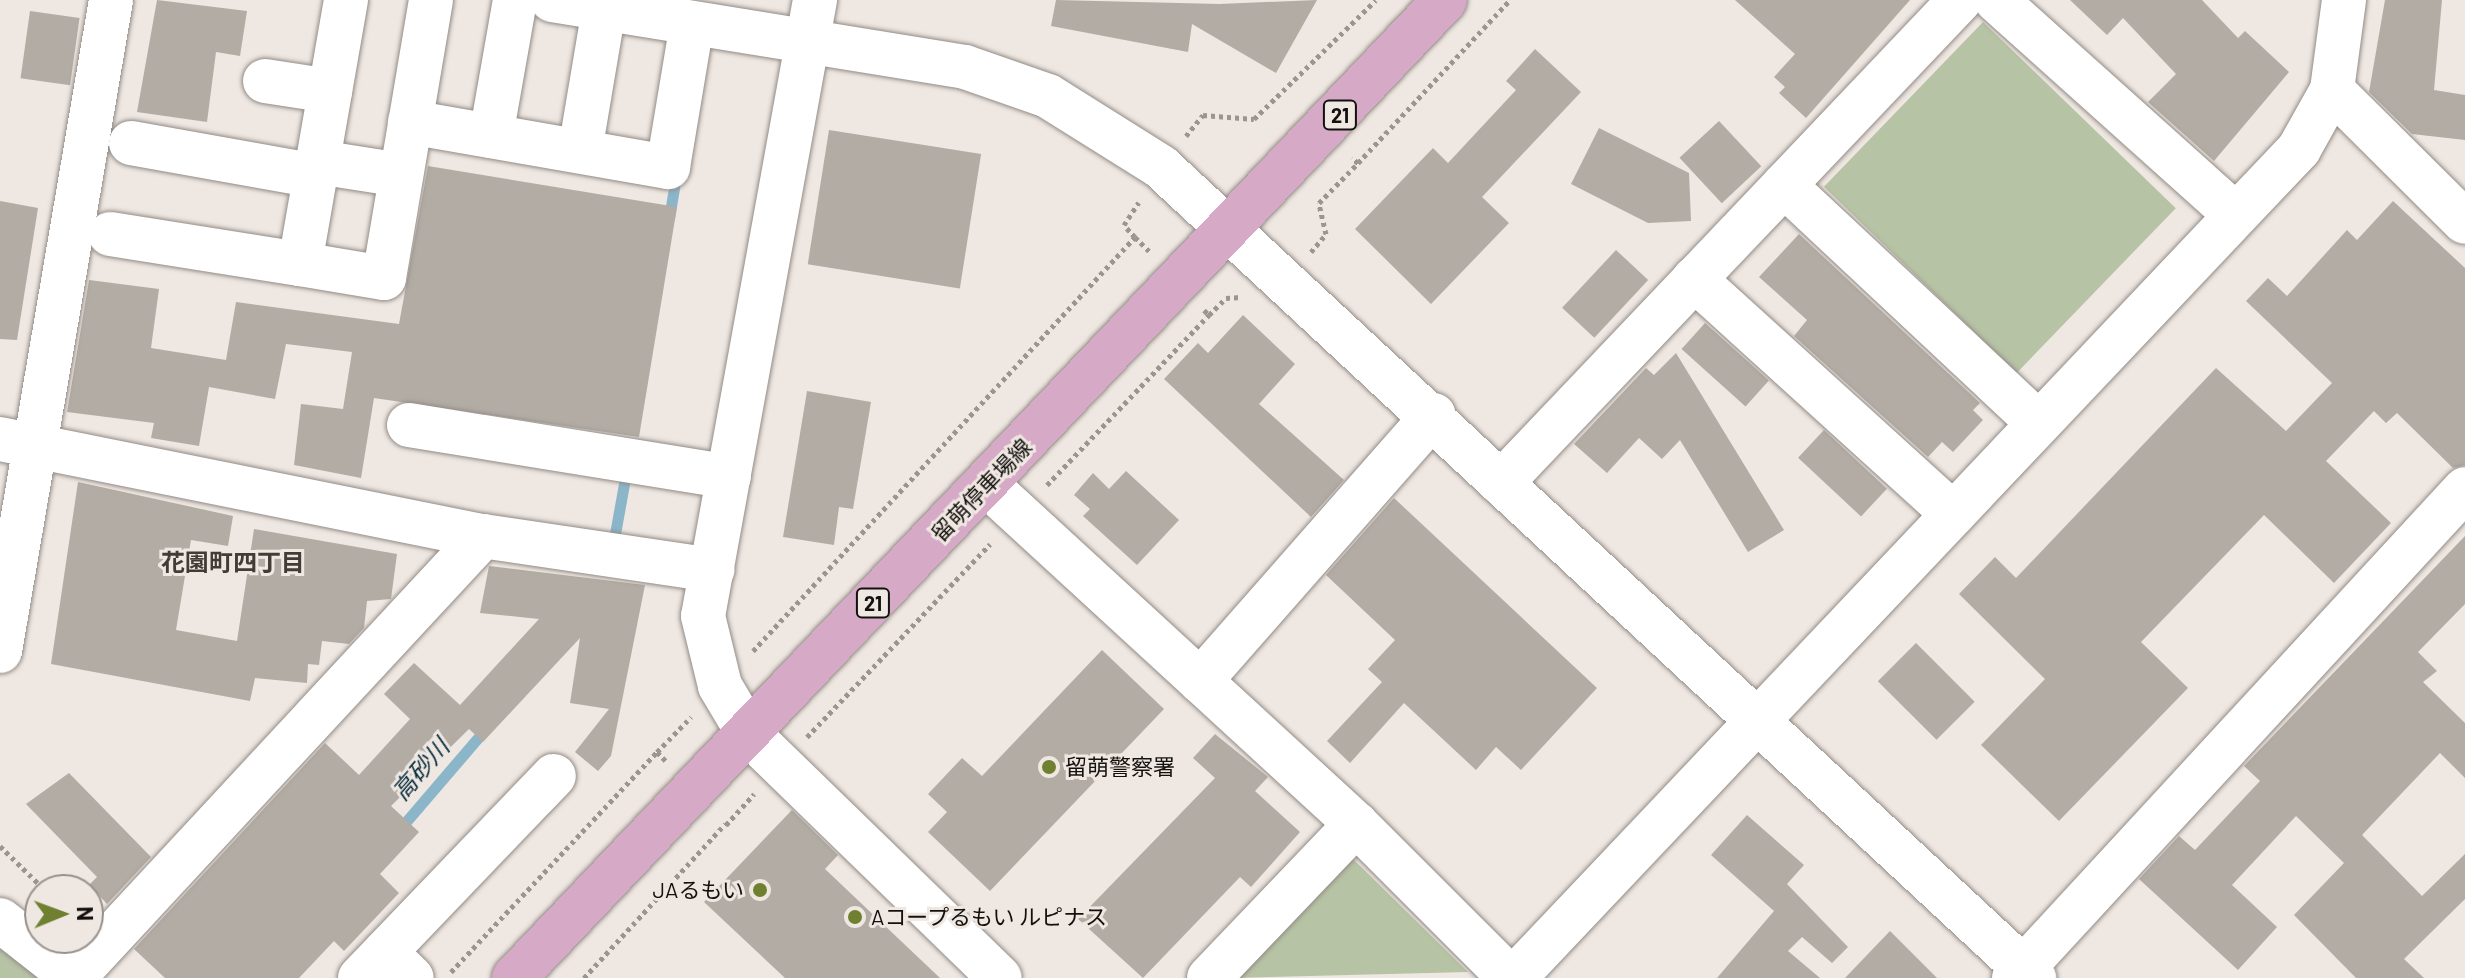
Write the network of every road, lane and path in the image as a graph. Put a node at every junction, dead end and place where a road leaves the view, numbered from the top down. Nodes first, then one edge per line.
1 (111, 0) edge
2 (346, 0) edge
3 (431, 0) edge
4 (515, 0) edge
5 (552, 0) edge
6 (815, 0) edge
7 (1376, 0) edge
8 (1445, 0) edge
9 (1510, 0) edge
10 (1960, 0) edge
11 (1996, 0) edge
12 (2344, 0) edge
13 (604, 9) junction
14 (692, 24) junction
15 (808, 43) junction
16 (265, 81) dead end
17 (2332, 90) junction
18 (330, 91) junction
19 (410, 122) junction
20 (491, 136) junction
21 (131, 143) dead end
22 (580, 151) junction
23 (1358, 163) dead end
24 (1161, 167) junction
25 (317, 169) junction
26 (401, 175) junction
27 (1784, 185) junction
28 (2236, 215) junction
29 (2465, 222) edge
30 (1230, 225) junction
31 (110, 234) dead end
32 (1135, 237) junction
33 (300, 264) junction
34 (1694, 279) junction
35 (1178, 282) junction
36 (1209, 315) dead end
37 (1434, 415) junction
38 (2039, 424) junction
39 (409, 425) dead end
40 (18, 441) edge
41 (729, 477) junction
42 (1501, 483) junction
43 (987, 485) junction
44 (1044, 488) dead end
45 (2465, 489) edge
46 (1953, 514) junction
47 (1000, 534) dead end
48 (483, 536) junction
49 (712, 570) junction
50 (0, 651) edge
51 (1200, 681) junction
52 (720, 686) junction
53 (1756, 723) junction
54 (748, 733) junction
55 (657, 752) dead end
56 (780, 765) junction
57 (554, 776) dead end
58 (1356, 824) junction
59 (726, 825) dead end
60 (0, 846) edge
61 (29, 874) edge
62 (0, 920) edge
63 (386, 969) edge
64 (2024, 975) edge
65 (73, 978) edge
66 (514, 978) edge
67 (1000, 978) edge
68 (1209, 978) edge
69 (1512, 978) edge

1 - 40 street
2 - 18 street
3 - 19 street
4 - 20 street
5 - 13 street
6 - 15 street
7 - 24 path
8 - 30 main road, 留萌停車場線 / 21
9 - 23 path
10 - 27 street
11 - 28 street
12 - 17 street
13 - 14 street
13 - 22 street
14 - 15 street
14 - 22 street
15 - 24 street
15 - 41 street
16 - 18 street
17 - 28 street
17 - 29 street
18 - 25 street
19 - 20 street
19 - 26 street
20 - 22 street
21 - 25 street
24 - 30 street
24 - 32 path
25 - 26 street
25 - 33 street
26 - 33 street
27 - 34 street
27 - 38 street
28 - 38 street
30 - 35 main road, 留萌停車場線 / 21
30 - 37 street
31 - 33 street
32 - 35 path
32 - 52 path
34 - 42 street
34 - 46 street
35 - 43 main road, 留萌停車場線 / 21
36 - 44 path
37 - 42 street
37 - 51 street
38 - 46 street
39 - 41 street
40 - 48 street
40 - 50 street
41 - 49 street
42 - 53 street
43 - 51 street
43 - 54 main road, 留萌停車場線 / 21
45 - 64 street
46 - 53 street
47 - 56 path
48 - 49 street
48 - 65 street
49 - 52 street
51 - 58 street
52 - 54 street
52 - 55 path
53 - 64 street
53 - 69 street
54 - 56 street
54 - 66 main road, 留萌停車場線 / 21
56 - 59 path
56 - 67 street
57 - 63 street
58 - 68 street
58 - 69 street
60 - 61 path
62 - 65 street

